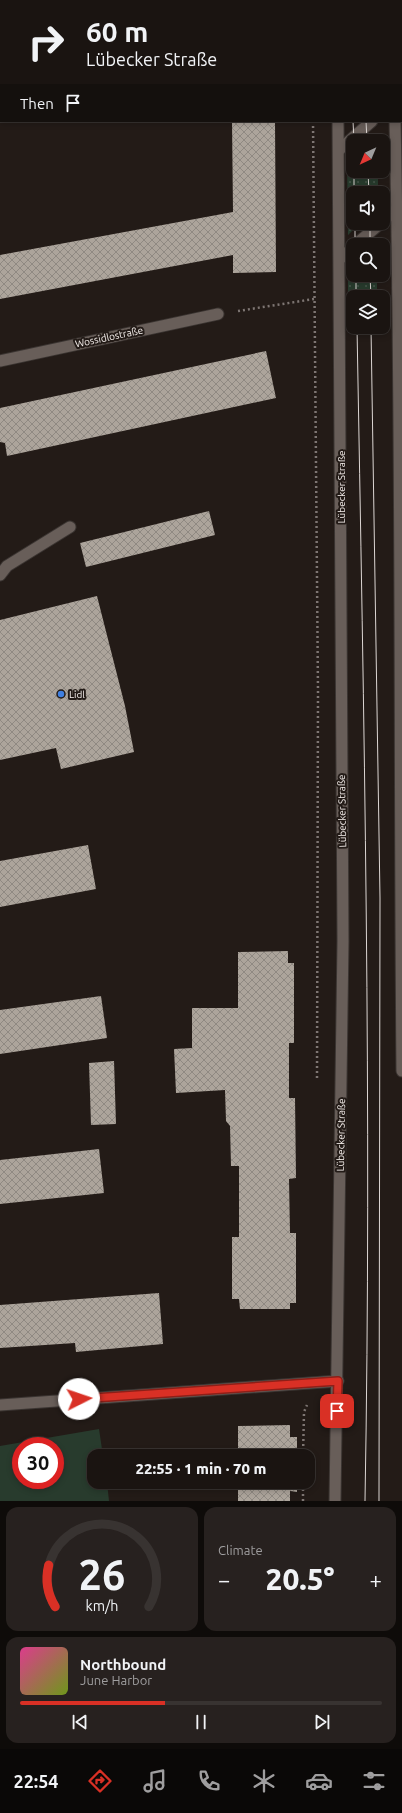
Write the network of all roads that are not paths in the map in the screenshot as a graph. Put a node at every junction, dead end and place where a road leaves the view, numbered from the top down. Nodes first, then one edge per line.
1 (338, 122) edge
2 (371, 122) edge
3 (395, 122) edge
4 (339, 150) junction
5 (397, 209) junction
6 (390, 215) edge
7 (373, 230) edge
8 (363, 238) edge
9 (346, 253) edge
10 (340, 259) junction
11 (218, 314) road end
12 (0, 361) edge
13 (401, 473) edge
14 (70, 527) dead end
15 (0, 575) edge
16 (402, 793) edge
17 (401, 896) edge
18 (402, 1071) edge
19 (338, 1381) junction
20 (0, 1404) edge
21 (335, 1501) edge

1 - 4 street, Lübecker Straße
2 - 4 street
3 - 5 street
4 - 10 street, Lübecker Straße
5 - 6 street
5 - 13 street
7 - 8 street
9 - 10 street
10 - 19 street, Lübecker Straße
11 - 12 street, Wossidlostraße
13 - 16 street
14 - 15 street
16 - 17 street
17 - 18 street
19 - 20 street
19 - 21 street, Lübecker Straße

